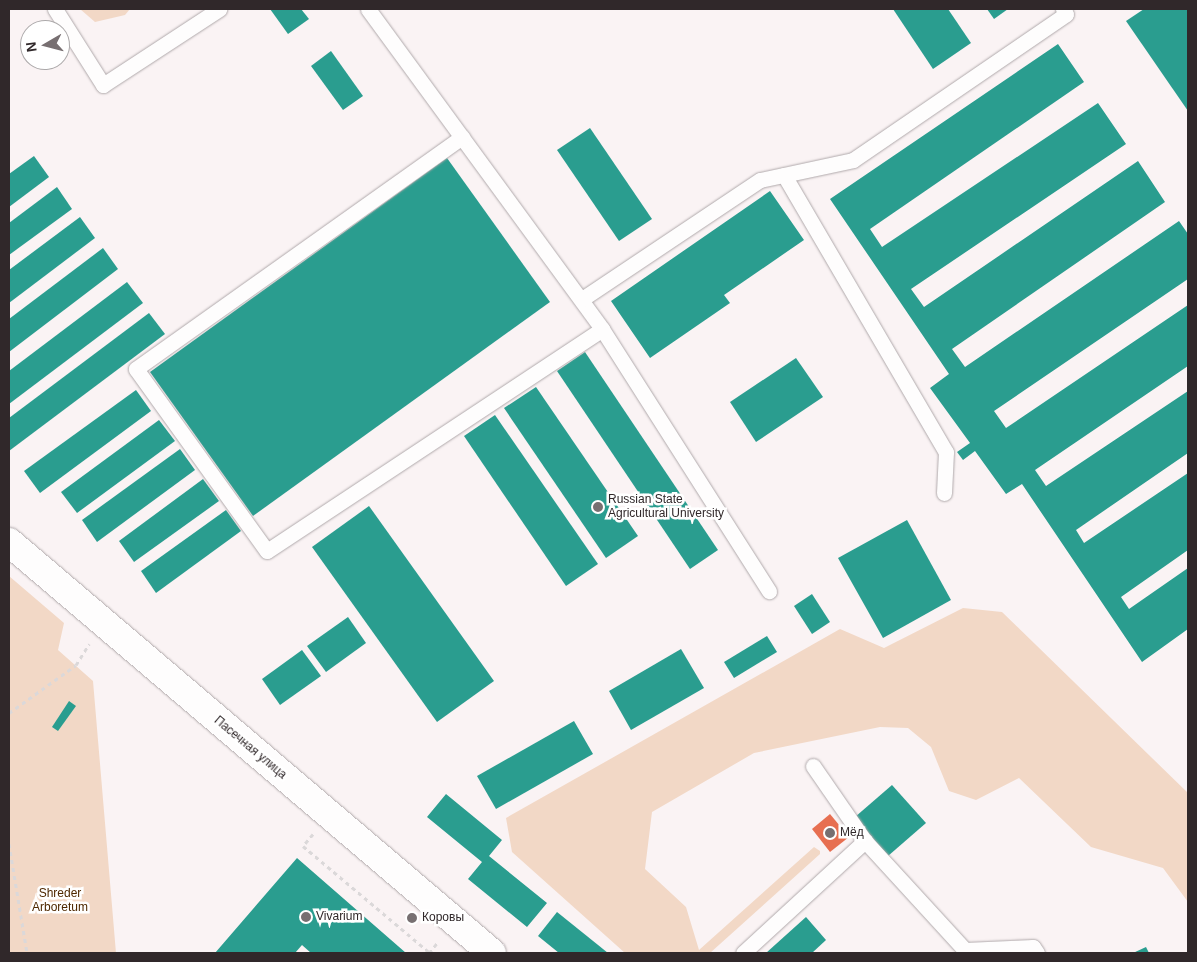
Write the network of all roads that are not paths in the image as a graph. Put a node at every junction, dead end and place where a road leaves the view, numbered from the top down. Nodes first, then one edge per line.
1 (56, 9) edge
2 (219, 9) edge
3 (368, 9) edge
4 (1063, 9) edge
5 (462, 137) junction
6 (784, 175) junction
7 (582, 300) junction
8 (602, 329) junction
9 (944, 493) dead end
10 (9, 542) edge
11 (769, 591) dead end
12 (813, 766) dead end
13 (865, 841) junction
14 (492, 953) edge
15 (743, 953) edge
16 (1037, 953) edge

1 - 2 lane
3 - 5 lane
4 - 6 lane
5 - 7 lane
5 - 8 lane
6 - 7 lane
6 - 9 lane
7 - 8 lane
8 - 11 lane
10 - 14 street, Пасечная улица
12 - 13 lane
13 - 15 lane
13 - 16 lane

